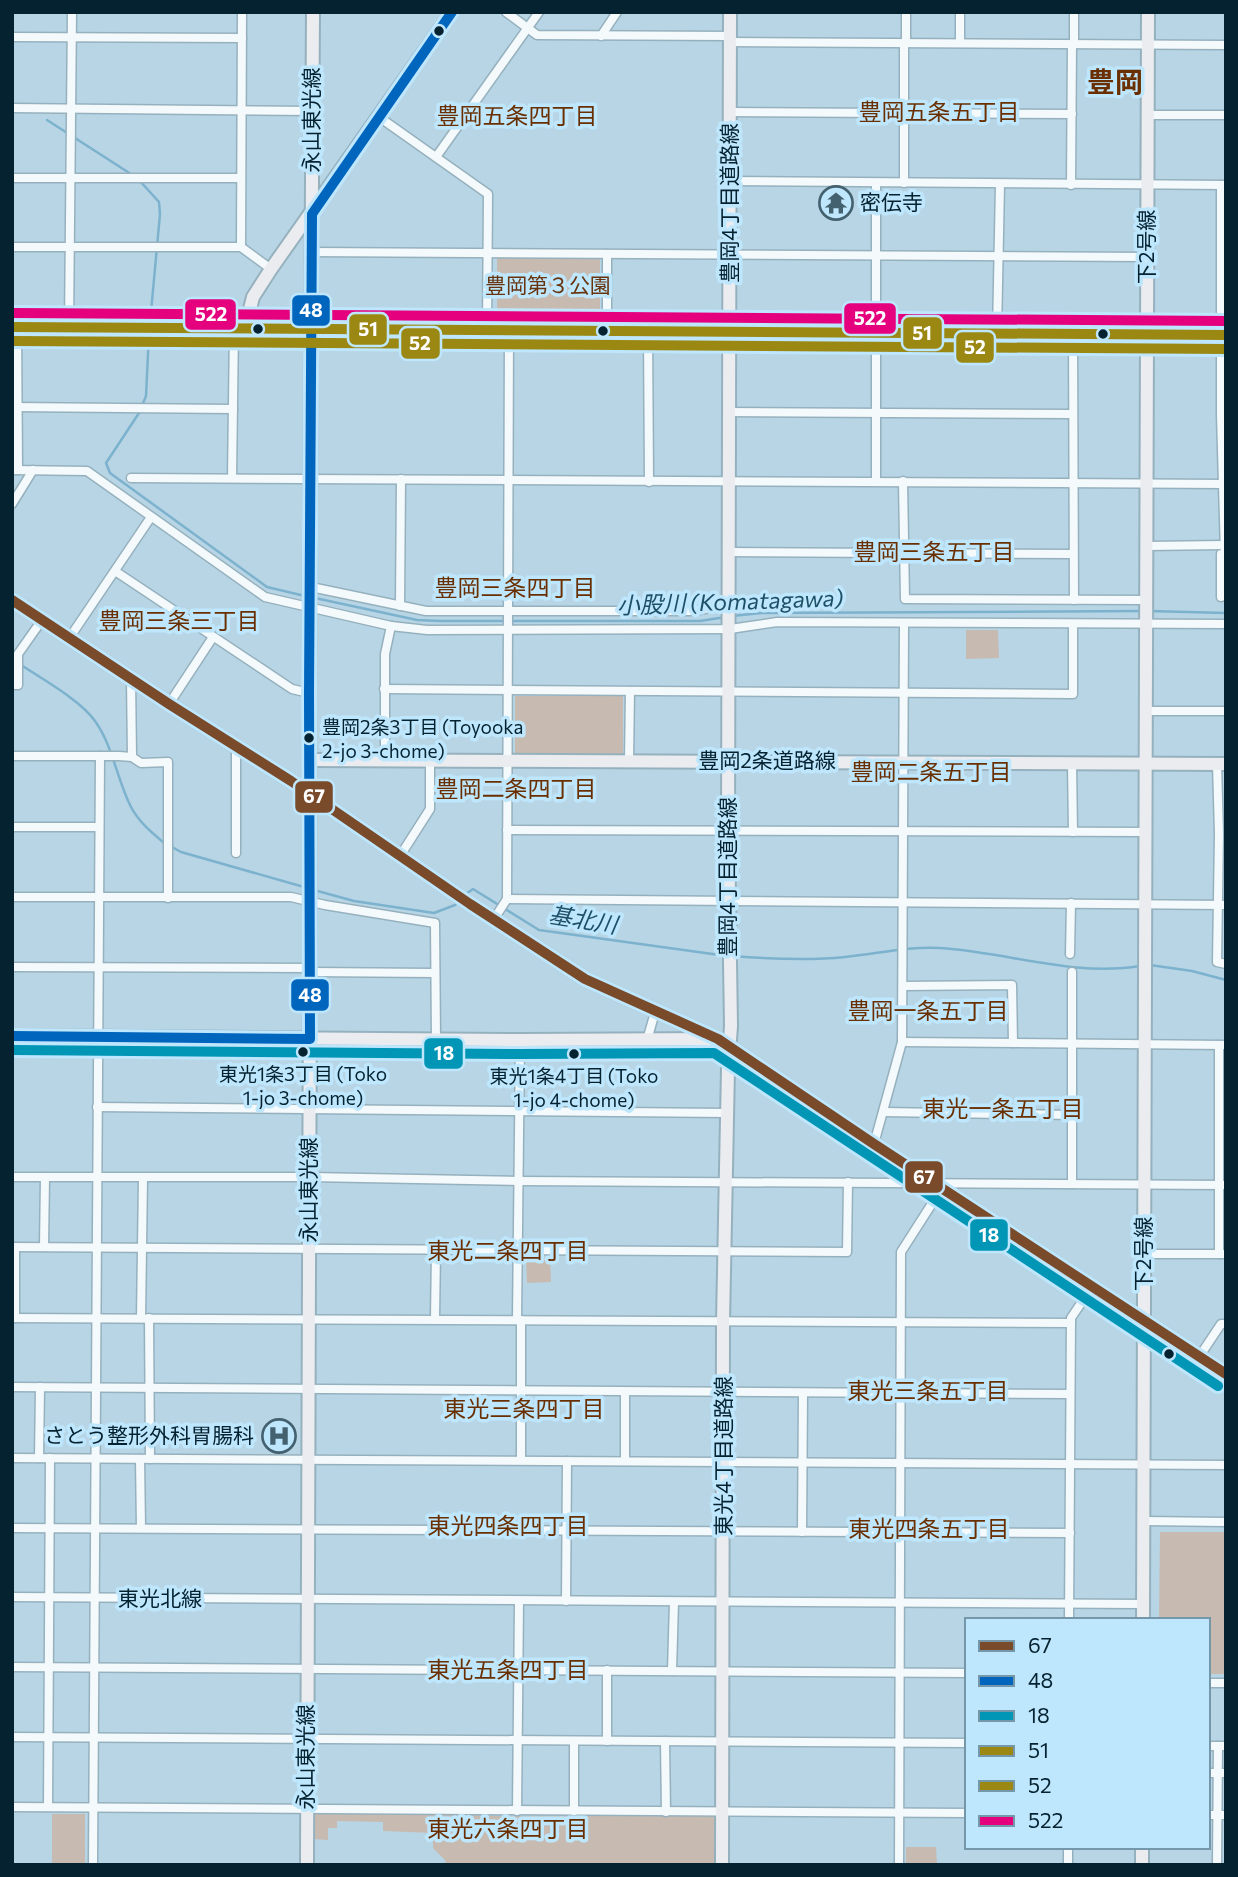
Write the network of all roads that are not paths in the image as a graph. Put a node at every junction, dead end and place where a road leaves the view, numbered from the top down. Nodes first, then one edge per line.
1 (72, 12) edge
2 (242, 12) edge
3 (313, 12) edge
4 (452, 12) edge
5 (506, 12) edge
6 (539, 12) edge
7 (617, 12) edge
8 (730, 12) edge
9 (906, 12) edge
10 (960, 12) edge
11 (1074, 12) edge
12 (1148, 12) edge
13 (528, 29) junction
14 (601, 36) junction
15 (12, 37) edge
16 (71, 37) junction
17 (242, 38) junction
18 (730, 39) junction
19 (905, 43) junction
20 (960, 43) junction
21 (1073, 44) junction
22 (1148, 45) junction
23 (1226, 45) edge
24 (12, 108) edge
25 (71, 109) junction
26 (241, 110) junction
27 (312, 111) junction
28 (730, 112) junction
29 (904, 113) junction
30 (1072, 114) junction
31 (1148, 115) junction
32 (1226, 115) edge
33 (379, 117) junction
34 (436, 157) junction
35 (12, 178) edge
36 (71, 178) junction
37 (240, 178) junction
38 (730, 181) junction
39 (876, 183) junction
40 (904, 183) junction
41 (1000, 184) junction
42 (1148, 184) junction
43 (1071, 185) junction
44 (1223, 185) edge
45 (312, 214) junction
46 (12, 247) edge
47 (71, 247) junction
48 (241, 247) junction
49 (312, 252) junction
50 (488, 253) junction
51 (607, 254) junction
52 (729, 255) junction
53 (876, 255) junction
54 (999, 257) junction
55 (1147, 257) junction
56 (1223, 257) edge
57 (271, 269) junction
58 (14, 327) edge
59 (69, 327) junction
60 (239, 329) junction
61 (312, 329) junction
62 (487, 330) junction
63 (509, 330) junction
64 (607, 330) junction
65 (648, 331) junction
66 (729, 331) junction
67 (876, 332) junction
68 (998, 333) junction
69 (1073, 333) junction
70 (1147, 334) junction
71 (1223, 335) edge
72 (15, 407) edge
73 (233, 408) junction
74 (729, 412) junction
75 (876, 412) junction
76 (1073, 414) junction
77 (1223, 415) edge
78 (15, 470) edge
79 (33, 470) junction
80 (131, 478) dead end
81 (232, 478) junction
82 (311, 478) junction
83 (509, 479) junction
84 (401, 480) junction
85 (876, 481) junction
86 (904, 481) junction
87 (649, 482) junction
88 (728, 482) junction
89 (1072, 483) junction
90 (1147, 484) junction
91 (1224, 484) edge
92 (12, 504) edge
93 (151, 517) junction
94 (1147, 546) junction
95 (1225, 551) edge
96 (729, 552) junction
97 (904, 552) junction
98 (1072, 554) junction
99 (115, 571) junction
100 (1220, 597) dead end
101 (310, 598) junction
102 (12, 600) edge
103 (1074, 600) junction
104 (400, 606) junction
105 (508, 613) junction
106 (1147, 613) junction
107 (729, 616) junction
108 (42, 620) junction
109 (904, 624) junction
110 (1073, 624) junction
111 (1226, 624) edge
112 (391, 626) junction
113 (509, 628) junction
114 (70, 637) junction
115 (213, 637) junction
116 (131, 679) junction
117 (12, 685) edge
118 (384, 689) junction
119 (507, 690) junction
120 (630, 691) junction
121 (728, 691) junction
122 (309, 693) junction
123 (904, 693) junction
124 (169, 704) junction
125 (1146, 711) junction
126 (1226, 711) edge
127 (236, 745) junction
128 (12, 756) edge
129 (102, 757) junction
130 (132, 757) junction
131 (309, 760) junction
132 (385, 760) junction
133 (430, 760) junction
134 (506, 760) junction
135 (629, 761) junction
136 (728, 761) junction
137 (904, 762) junction
138 (1072, 763) junction
139 (1146, 763) junction
140 (1221, 764) edge
141 (310, 794) junction
142 (12, 827) edge
143 (99, 827) junction
144 (507, 830) junction
145 (903, 831) junction
146 (728, 832) junction
147 (1073, 832) junction
148 (1146, 832) junction
149 (1222, 834) edge
150 (236, 853) dead end
151 (400, 856) junction
152 (12, 897) edge
153 (310, 897) junction
154 (99, 898) junction
155 (169, 898) junction
156 (728, 902) junction
157 (904, 902) junction
158 (1070, 903) junction
159 (1146, 904) junction
160 (1222, 905) edge
161 (501, 908) junction
162 (1070, 954) dead end
163 (1226, 964) edge
164 (12, 967) edge
165 (99, 968) junction
166 (310, 970) junction
167 (1072, 972) dead end
168 (435, 974) junction
169 (903, 986) junction
170 (656, 1010) junction
171 (12, 1036) edge
172 (97, 1037) junction
173 (310, 1039) junction
174 (436, 1039) junction
175 (718, 1039) junction
176 (520, 1040) junction
177 (647, 1040) junction
178 (902, 1042) junction
179 (1013, 1043) junction
180 (1072, 1043) junction
181 (1145, 1045) junction
182 (1222, 1045) edge
183 (729, 1046) junction
184 (97, 1107) junction
185 (310, 1110) junction
186 (520, 1112) junction
187 (884, 1112) junction
188 (728, 1114) junction
189 (1222, 1114) edge
190 (1071, 1115) junction
191 (874, 1144) junction
192 (12, 1177) edge
193 (44, 1177) junction
194 (310, 1177) junction
195 (97, 1178) junction
196 (143, 1178) junction
197 (520, 1181) junction
198 (727, 1182) junction
199 (848, 1182) junction
200 (1072, 1184) junction
201 (1145, 1184) junction
202 (937, 1185) junction
203 (1222, 1185) edge
204 (14, 1247) edge
205 (44, 1247) junction
206 (97, 1247) junction
207 (142, 1247) junction
208 (309, 1249) junction
209 (436, 1250) junction
210 (518, 1250) junction
211 (725, 1252) junction
212 (1144, 1254) junction
213 (1222, 1254) edge
214 (1092, 1287) junction
215 (14, 1318) edge
216 (145, 1318) junction
217 (309, 1318) junction
218 (97, 1319) junction
219 (435, 1320) junction
220 (519, 1320) junction
221 (1143, 1320) junction
222 (723, 1322) junction
223 (900, 1323) junction
224 (1071, 1324) junction
225 (1226, 1324) edge
226 (1199, 1357) junction
227 (1226, 1374) edge
228 (12, 1387) edge
229 (40, 1387) junction
230 (96, 1387) junction
231 (149, 1388) junction
232 (309, 1389) junction
233 (522, 1391) junction
234 (625, 1392) junction
235 (724, 1392) junction
236 (803, 1392) junction
237 (900, 1393) junction
238 (1070, 1394) junction
239 (12, 1458) edge
240 (39, 1458) junction
241 (50, 1458) junction
242 (95, 1458) junction
243 (145, 1459) junction
244 (308, 1459) junction
245 (521, 1460) junction
246 (567, 1461) junction
247 (625, 1461) junction
248 (724, 1461) junction
249 (803, 1462) junction
250 (900, 1463) junction
251 (1070, 1464) junction
252 (1143, 1465) junction
253 (1226, 1465) edge
254 (1144, 1521) junction
255 (1226, 1522) edge
256 (12, 1528) edge
257 (49, 1528) junction
258 (95, 1528) junction
259 (141, 1528) junction
260 (308, 1528) junction
261 (566, 1530) junction
262 (724, 1532) junction
263 (802, 1532) junction
264 (899, 1533) junction
265 (1070, 1533) junction
266 (12, 1597) edge
267 (48, 1597) junction
268 (95, 1599) junction
269 (307, 1600) junction
270 (519, 1601) junction
271 (566, 1601) junction
272 (674, 1602) junction
273 (723, 1602) junction
274 (898, 1603) junction
275 (1069, 1603) junction
276 (1143, 1604) junction
277 (1069, 1618) edge
278 (1143, 1618) edge
279 (12, 1667) edge
280 (48, 1667) junction
281 (94, 1668) junction
282 (307, 1669) junction
283 (518, 1670) junction
284 (607, 1670) junction
285 (672, 1671) junction
286 (723, 1671) junction
287 (898, 1673) junction
288 (965, 1673) edge
289 (12, 1737) edge
290 (48, 1737) junction
291 (94, 1738) junction
292 (307, 1739) junction
293 (518, 1740) junction
294 (574, 1741) junction
295 (607, 1741) junction
296 (665, 1741) junction
297 (723, 1741) junction
298 (898, 1742) junction
299 (965, 1743) edge
300 (1217, 1746) edge
301 (1217, 1773) edge
302 (12, 1807) edge
303 (48, 1807) junction
304 (94, 1808) junction
305 (306, 1810) junction
306 (517, 1811) junction
307 (574, 1811) junction
308 (666, 1812) junction
309 (723, 1812) junction
310 (899, 1813) junction
311 (965, 1813) edge
312 (1217, 1815) edge
313 (93, 1865) edge
314 (307, 1865) edge
315 (722, 1865) edge
316 (898, 1865) edge
317 (1217, 1865) edge

1 - 16 street
2 - 17 street
3 - 27 street, 永山東光線
4 - 33 street
5 - 13 street
6 - 13 street
7 - 14 street
8 - 18 street, 豊岡4丁目道路線
9 - 19 street
10 - 20 street
11 - 21 street
12 - 22 street, 下2号線
13 - 14 street
13 - 34 street
14 - 18 street
15 - 16 street
16 - 17 street
16 - 25 street
17 - 26 street
18 - 19 street
18 - 28 street, 豊岡4丁目道路線
19 - 20 street
19 - 29 street
20 - 21 street
21 - 22 street
21 - 30 street
22 - 23 street
22 - 31 street, 下2号線
24 - 25 street
25 - 26 street
25 - 36 street
26 - 27 street
26 - 37 street
27 - 45 street, 永山東光線
28 - 29 street
28 - 38 street, 豊岡4丁目道路線
29 - 30 street
29 - 40 street
30 - 43 street
31 - 32 street
31 - 42 street, 下2号線
33 - 34 street
33 - 45 street
34 - 50 street
35 - 36 street
36 - 37 street
36 - 47 street
37 - 48 street
38 - 39 street
38 - 52 street, 豊岡4丁目道路線
39 - 40 street
39 - 53 street
40 - 41 street
41 - 43 street
41 - 54 street
42 - 43 street
42 - 44 street
42 - 55 street, 下2号線
44 - 56 street
45 - 49 street, 永山東光線
45 - 57 street
46 - 47 street
47 - 48 street
47 - 59 street
48 - 57 street
49 - 50 street
49 - 61 street, 永山東光線
50 - 51 street
50 - 62 street
51 - 52 street
51 - 64 street
52 - 53 street
52 - 66 street, 豊岡4丁目道路線
53 - 54 street
53 - 67 street
54 - 55 street
54 - 68 street
55 - 70 street, 下2号線
56 - 71 street
57 - 60 street
58 - 59 street
58 - 72 street
59 - 60 street
60 - 61 street
60 - 73 street
61 - 62 street
61 - 82 street, 永山東光線
62 - 63 street
63 - 64 street
63 - 83 street
64 - 65 street
65 - 66 street
65 - 87 street
66 - 67 street
66 - 74 street, 豊岡4丁目道路線
67 - 68 street
67 - 75 street
68 - 69 street
69 - 70 street
69 - 76 street
70 - 71 street
70 - 90 street, 下2号線
71 - 77 street
72 - 73 street
72 - 78 street
73 - 81 street
74 - 75 street
74 - 88 street, 豊岡4丁目道路線
75 - 76 street
75 - 85 street
76 - 89 street
77 - 91 street
78 - 79 street
79 - 92 street
79 - 93 street
80 - 81 street
81 - 82 street
82 - 84 street
82 - 101 street, 永山東光線
83 - 84 street
83 - 87 street
83 - 105 street
84 - 104 street
85 - 86 street
85 - 88 street
86 - 89 street
86 - 97 street
87 - 88 street
88 - 96 street, 豊岡4丁目道路線
89 - 90 street
89 - 98 street
90 - 91 street
90 - 94 street, 下2号線
91 - 95 street
93 - 99 street
93 - 101 street
94 - 95 street
94 - 106 street, 下2号線
95 - 100 street
96 - 97 street
96 - 107 street, 豊岡4丁目道路線
97 - 98 street
97 - 103 street
98 - 103 street
99 - 114 street
99 - 115 street
101 - 104 street
101 - 112 street
101 - 122 street, 永山東光線
102 - 108 street
103 - 106 street
104 - 105 street
105 - 107 street
105 - 113 street
106 - 110 street
106 - 111 street
106 - 125 street, 下2号線
107 - 109 street
107 - 113 street
107 - 121 street, 豊岡4丁目道路線
108 - 114 street
108 - 117 street
109 - 110 street
109 - 123 street
110 - 123 street
112 - 113 street
112 - 118 street
113 - 119 street
114 - 116 street
115 - 122 street
115 - 124 street
116 - 124 street
116 - 130 street
118 - 119 street
118 - 132 street
119 - 120 street
119 - 134 street
120 - 121 street
120 - 135 street
121 - 123 street
121 - 136 street, 豊岡4丁目道路線
122 - 131 street, 永山東光線
123 - 137 street
124 - 127 street
125 - 126 street
125 - 139 street, 下2号線
127 - 141 street
127 - 150 street
128 - 129 street
129 - 130 street
129 - 143 street
130 - 155 street
131 - 132 street, 豊岡2条道路線
131 - 141 street, 永山東光線
132 - 133 street, 豊岡2条道路線
133 - 134 street, 豊岡2条道路線
133 - 151 street
134 - 135 street, 豊岡2条道路線
134 - 144 street
135 - 136 street, 豊岡2条道路線
136 - 137 street, 豊岡2条道路線
136 - 146 street, 豊岡4丁目道路線
137 - 138 street, 豊岡2条道路線
137 - 145 street
138 - 139 street, 豊岡2条道路線
138 - 147 street
139 - 140 street, 豊岡2条道路線
139 - 148 street, 下2号線
140 - 149 street
141 - 151 street
141 - 153 street, 永山東光線
142 - 143 street
143 - 154 street
144 - 146 street
144 - 161 street
145 - 146 street
145 - 147 street
145 - 157 street
146 - 156 street, 豊岡4丁目道路線
147 - 148 street
148 - 159 street, 下2号線
149 - 160 street
151 - 161 street
152 - 154 street
153 - 155 street
153 - 166 street, 永山東光線
153 - 168 street
154 - 155 street
154 - 165 street
156 - 157 street
156 - 161 street
156 - 183 street, 豊岡4丁目道路線
157 - 158 street
157 - 169 street
158 - 159 street
158 - 162 street
159 - 160 street
159 - 181 street, 下2号線
160 - 163 street
161 - 170 street
164 - 165 street
165 - 166 street
165 - 172 street
166 - 168 street
166 - 173 street, 永山東光線
167 - 180 street
168 - 174 street
169 - 178 street
169 - 179 street
170 - 175 street
170 - 177 street
171 - 172 street
172 - 173 street
172 - 184 street
173 - 174 street
173 - 185 street, 永山東光線
174 - 176 street
175 - 177 street
175 - 183 street
176 - 177 street
176 - 186 street
178 - 179 street
178 - 187 street
179 - 180 street
180 - 181 street
180 - 190 street
181 - 182 street
181 - 201 street, 下2号線
182 - 189 street
183 - 188 street, 東光4丁目道路線
183 - 191 street
184 - 185 street
184 - 195 street
185 - 186 street
185 - 194 street, 永山東光線
186 - 188 street
186 - 197 street
187 - 190 street
187 - 191 street
188 - 198 street, 東光4丁目道路線
189 - 203 street
190 - 200 street
191 - 202 street
192 - 193 street
193 - 195 street
193 - 205 street
194 - 196 street
194 - 197 street
194 - 208 street, 永山東光線
195 - 196 street
195 - 206 street
196 - 207 street
197 - 198 street
197 - 210 street
198 - 199 street
198 - 211 street, 東光4丁目道路線
199 - 202 street
199 - 211 street
200 - 201 street
200 - 202 street
201 - 203 street
201 - 212 street, 下2号線
202 - 214 street
202 - 223 street
203 - 213 street
204 - 205 street
204 - 215 street
205 - 206 street
206 - 207 street
206 - 218 street
207 - 208 street
207 - 216 street
208 - 209 street
208 - 217 street, 永山東光線
209 - 210 street
209 - 219 street
210 - 211 street
210 - 220 street
211 - 222 street, 東光4丁目道路線
212 - 213 street
212 - 221 street, 下2号線
214 - 221 street
214 - 224 street
215 - 218 street
216 - 217 street
216 - 218 street
216 - 231 street
217 - 219 street
217 - 232 street, 永山東光線
218 - 230 street
219 - 220 street
220 - 222 street
220 - 233 street
221 - 226 street
221 - 252 street, 下2号線
222 - 223 street
222 - 235 street, 東光4丁目道路線
223 - 224 street
223 - 237 street
224 - 238 street
225 - 226 street
226 - 227 street
228 - 229 street
229 - 230 street
229 - 240 street
230 - 231 street
230 - 242 street
231 - 232 street
231 - 243 street
232 - 233 street
232 - 244 street, 永山東光線
233 - 234 street
233 - 245 street
234 - 235 street
234 - 247 street
235 - 236 street
235 - 248 street, 東光4丁目道路線
236 - 237 street
236 - 249 street
237 - 238 street
237 - 250 street
238 - 251 street
239 - 240 street
240 - 241 street
241 - 242 street
241 - 257 street
242 - 243 street
242 - 258 street
243 - 244 street
243 - 259 street
244 - 245 street
244 - 260 street, 永山東光線
245 - 246 street
246 - 247 street
246 - 261 street
247 - 248 street
248 - 249 street
248 - 262 street, 東光4丁目道路線
249 - 250 street
249 - 263 street
250 - 251 street
250 - 264 street
251 - 252 street
251 - 265 street
252 - 253 street
252 - 254 street, 下2号線
254 - 255 street
254 - 276 street, 下2号線
256 - 257 street
257 - 258 street
257 - 267 street
258 - 259 street
258 - 268 street
259 - 260 street
260 - 261 street
260 - 269 street, 永山東光線
261 - 262 street
261 - 271 street
262 - 263 street
262 - 273 street, 東光4丁目道路線
263 - 264 street
264 - 265 street
264 - 274 street
265 - 275 street
266 - 267 street, 東光北線
267 - 268 street, 東光北線
267 - 280 street
268 - 269 street, 東光北線
268 - 281 street
269 - 270 street, 東光北線
269 - 282 street, 永山東光線
270 - 271 street, 東光北線
270 - 283 street
271 - 272 street, 東光北線
272 - 273 street, 東光北線
272 - 285 street
273 - 274 street, 東光北線
273 - 286 street, 東光4丁目道路線
274 - 275 street, 東光北線
274 - 287 street
275 - 276 street, 東光北線
275 - 277 street
276 - 278 street, 下2号線
279 - 280 street
280 - 281 street
280 - 290 street
281 - 282 street
281 - 291 street
282 - 283 street
282 - 292 street, 永山東光線
283 - 284 street
283 - 293 street
284 - 285 street
284 - 295 street
285 - 286 street
286 - 287 street
286 - 297 street, 東光4丁目道路線
287 - 288 street
287 - 298 street
289 - 290 street
290 - 291 street
290 - 303 street
291 - 292 street
291 - 304 street
292 - 293 street
292 - 305 street, 永山東光線
293 - 294 street
293 - 306 street
294 - 295 street
294 - 307 street
295 - 296 street
296 - 297 street
296 - 308 street
297 - 298 street
297 - 309 street, 東光4丁目道路線
298 - 299 street
298 - 310 street
300 - 301 street
301 - 312 street
302 - 303 street
303 - 304 street
304 - 305 street
304 - 313 street
305 - 306 street
305 - 314 street, 永山東光線
306 - 307 street
307 - 308 street
308 - 309 street
309 - 310 street
309 - 315 street, 東光4丁目道路線
310 - 311 street
310 - 316 street
312 - 317 street

